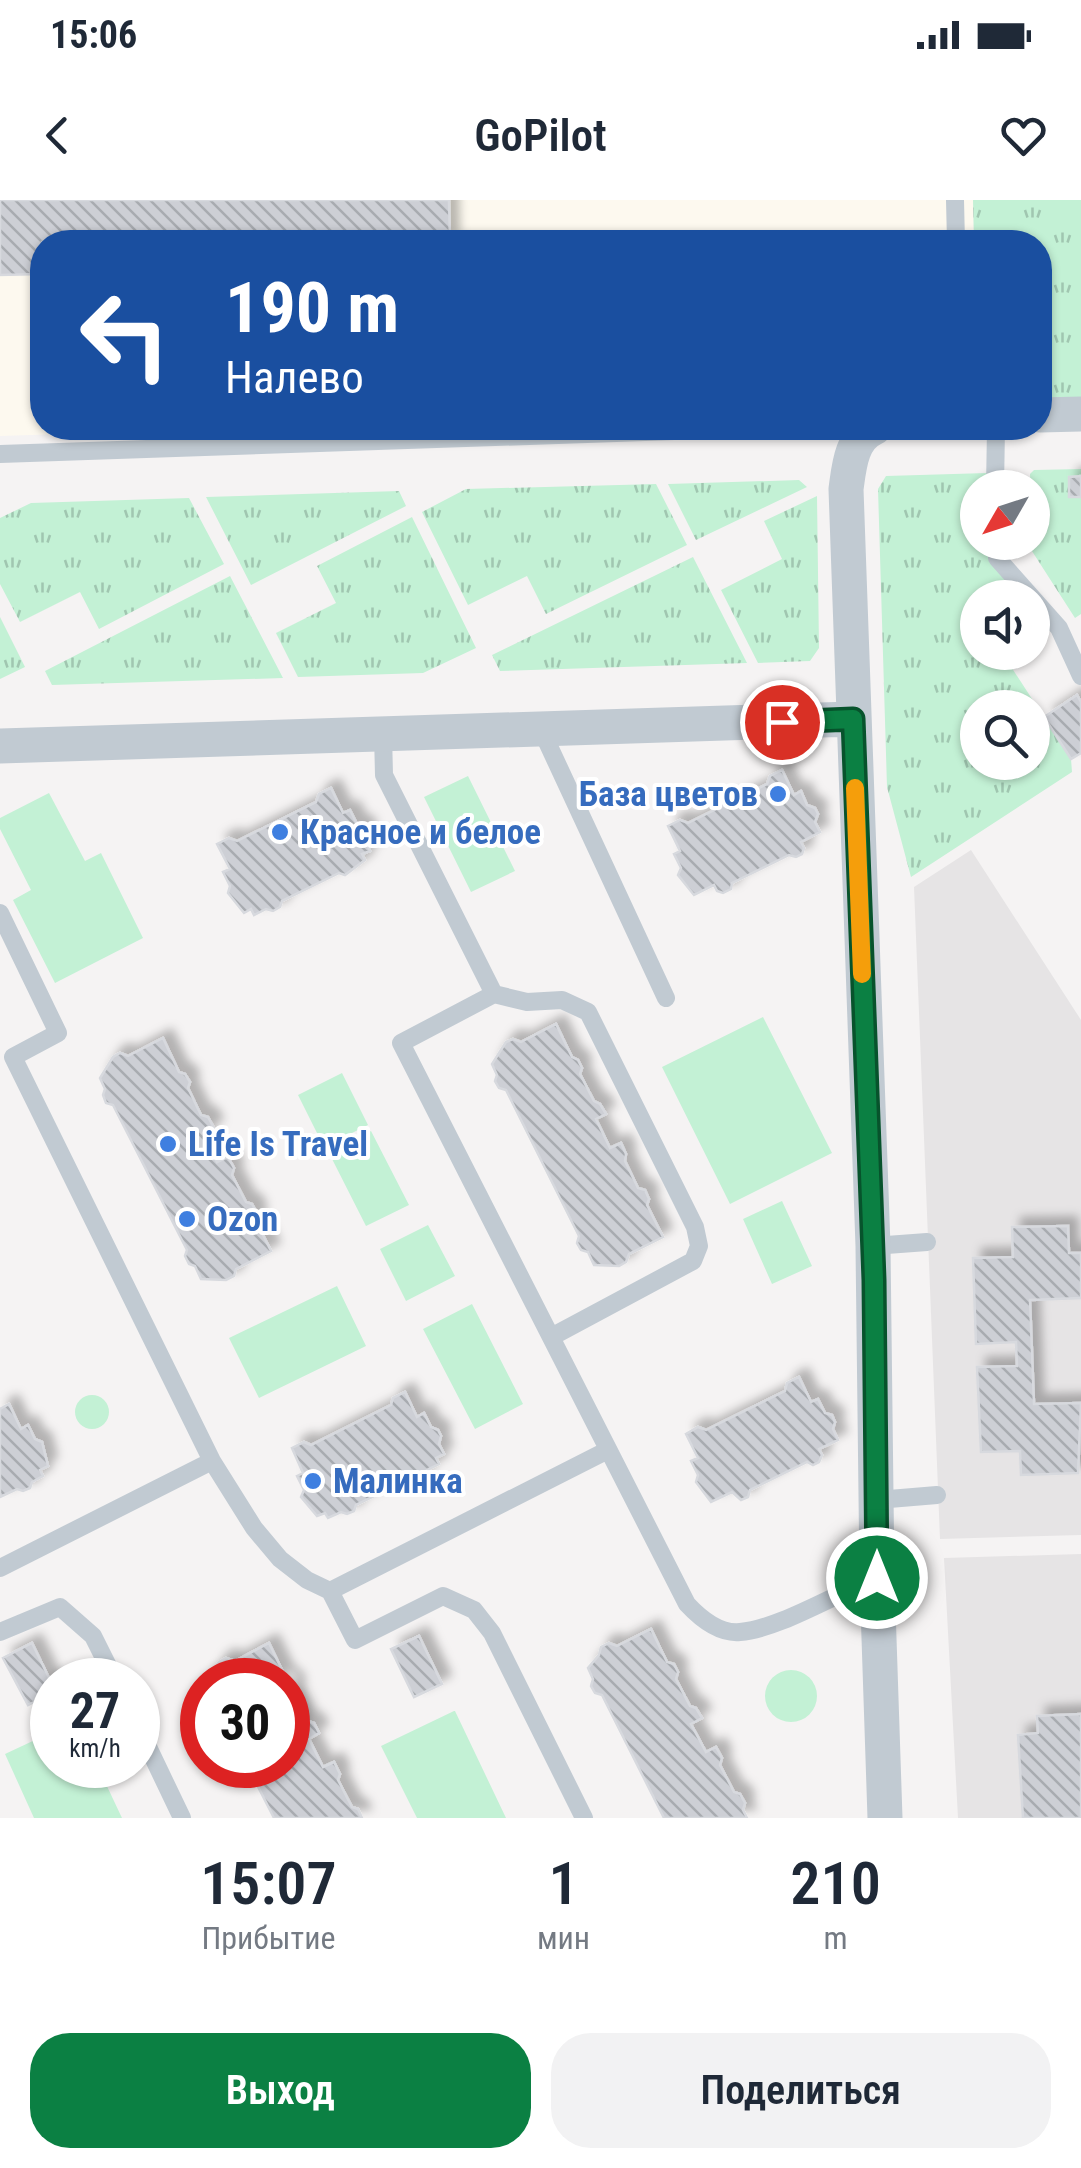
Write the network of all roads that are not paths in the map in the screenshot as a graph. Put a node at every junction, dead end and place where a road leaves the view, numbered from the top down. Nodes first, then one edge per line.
1 (954, 200) edge
2 (955, 230) edge
3 (1081, 414) edge
4 (1052, 415) edge
5 (314, 440) edge
6 (862, 440) edge
7 (996, 440) edge
8 (0, 454) edge
9 (995, 470) edge
10 (999, 560) edge
11 (1081, 676) edge
12 (853, 719) junction
13 (541, 729) junction
14 (382, 734) junction
15 (0, 746) edge
16 (0, 913) edge
17 (494, 994) junction
18 (666, 998) dead end
19 (928, 1242) dead end
20 (873, 1246) junction
21 (553, 1336) junction
22 (608, 1450) junction
23 (212, 1461) junction
24 (937, 1496) dead end
25 (876, 1500) junction
26 (0, 1568) edge
27 (877, 1578) junction
28 (330, 1591) junction
29 (0, 1632) edge
30 (104, 1658) edge
31 (160, 1772) edge
32 (182, 1818) edge
33 (584, 1818) edge
34 (885, 1818) edge

1 - 2 lane
3 - 4 street
5 - 8 lane
6 - 12 street
7 - 9 lane
10 - 11 lane
12 - 13 street
12 - 20 street
13 - 14 street
13 - 18 lane
14 - 15 street
14 - 17 lane
16 - 23 lane
17 - 21 lane
17 - 21 lane
19 - 20 lane
20 - 25 street
21 - 22 lane
22 - 27 lane
22 - 28 lane
23 - 26 lane
23 - 28 lane
24 - 25 lane
25 - 27 street
27 - 34 street
28 - 33 lane
29 - 30 lane
31 - 32 lane

